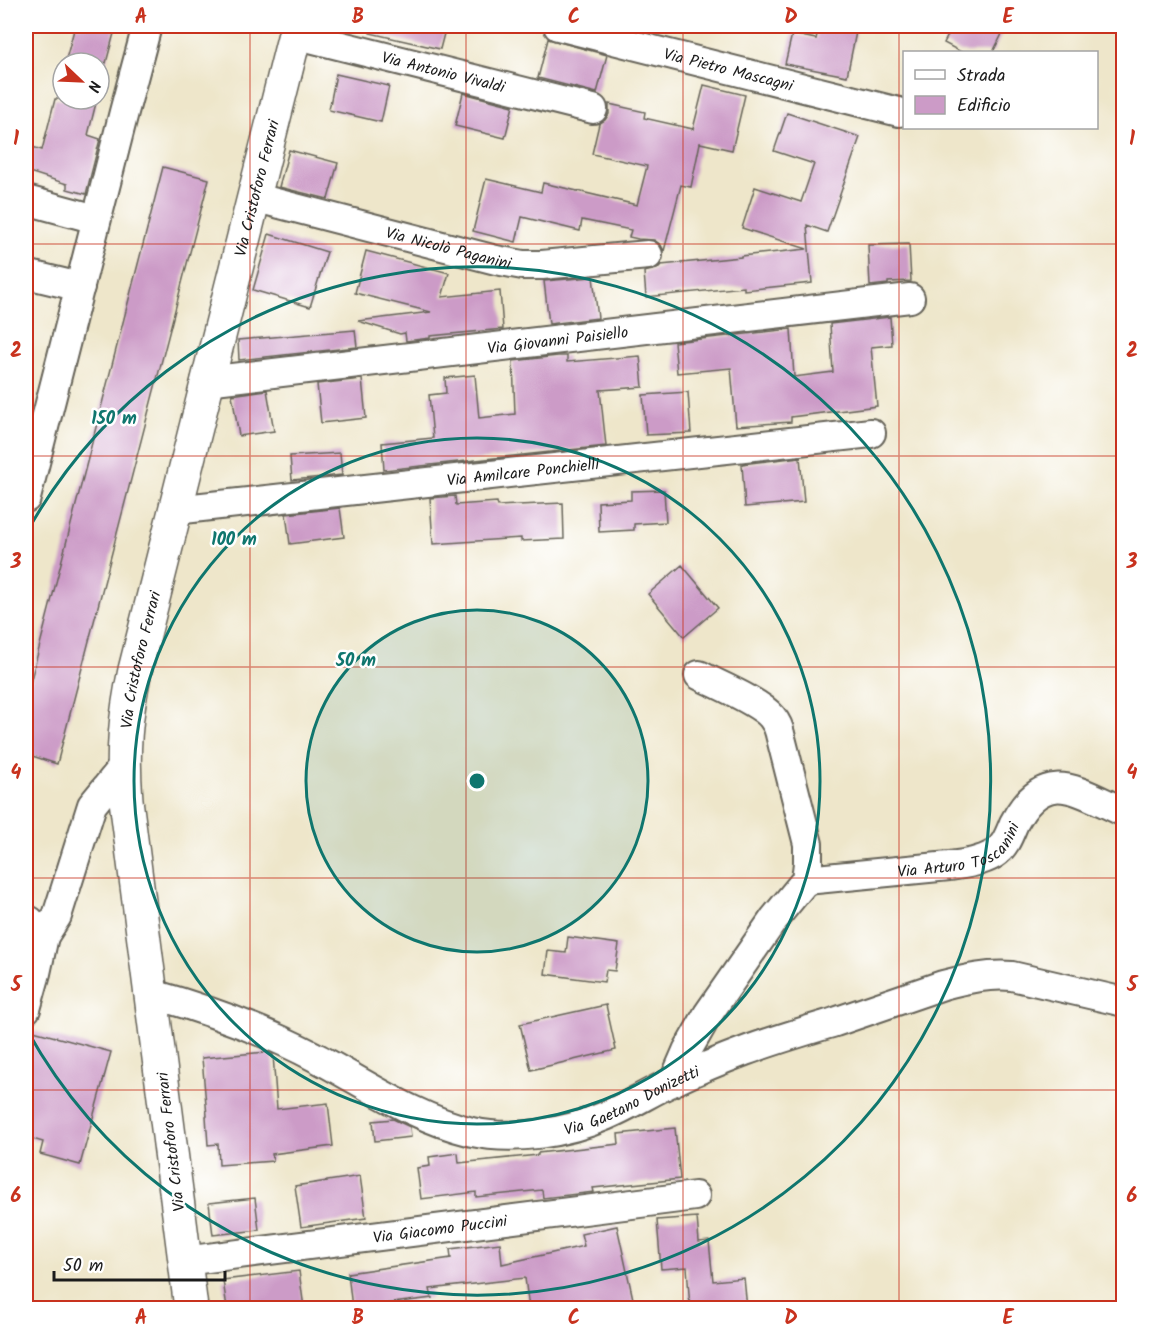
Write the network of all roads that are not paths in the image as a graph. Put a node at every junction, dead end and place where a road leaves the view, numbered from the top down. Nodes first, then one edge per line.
1 (147, 26) edge
2 (558, 26) edge
3 (295, 30) edge
4 (593, 110) dead end
5 (899, 112) dead end
6 (253, 197) junction
7 (26, 200) edge
8 (96, 219) junction
9 (648, 255) dead end
10 (26, 274) edge
11 (80, 287) junction
12 (910, 298) dead end
13 (206, 381) junction
14 (871, 433) dead end
15 (26, 498) edge
16 (175, 510) junction
17 (699, 675) dead end
18 (123, 767) junction
19 (1124, 812) edge
20 (806, 880) junction
21 (35, 928) edge
22 (152, 994) junction
23 (1124, 1002) edge
24 (26, 1009) edge
25 (674, 1081) junction
26 (695, 1196) dead end
27 (184, 1261) junction
28 (191, 1308) edge

1 - 8 street
2 - 5 street, Via Pietro Mascagni
3 - 4 street, Via Antonio Vivaldi
3 - 6 main road, Via Cristoforo Ferrari
6 - 9 street, Via Nicolò Paganini
6 - 13 main road, Via Cristoforo Ferrari
7 - 8 street
8 - 11 street
10 - 11 street
11 - 15 street
12 - 13 street, Via Giovanni Paisiello
13 - 16 main road, Via Cristoforo Ferrari
14 - 16 street, Via Amilcare Ponchielli
16 - 18 main road, Via Cristoforo Ferrari
17 - 20 street
18 - 21 street
18 - 22 main road, Via Cristoforo Ferrari
19 - 20 street, Via Arturo Toscanini
20 - 25 street
21 - 24 street
22 - 25 street, Via Gaetano Donizetti
22 - 27 main road, Via Cristoforo Ferrari
23 - 25 street, Via Gaetano Donizetti
26 - 27 street, Via Giacomo Puccini
27 - 28 main road, Via Cristoforo Ferrari

